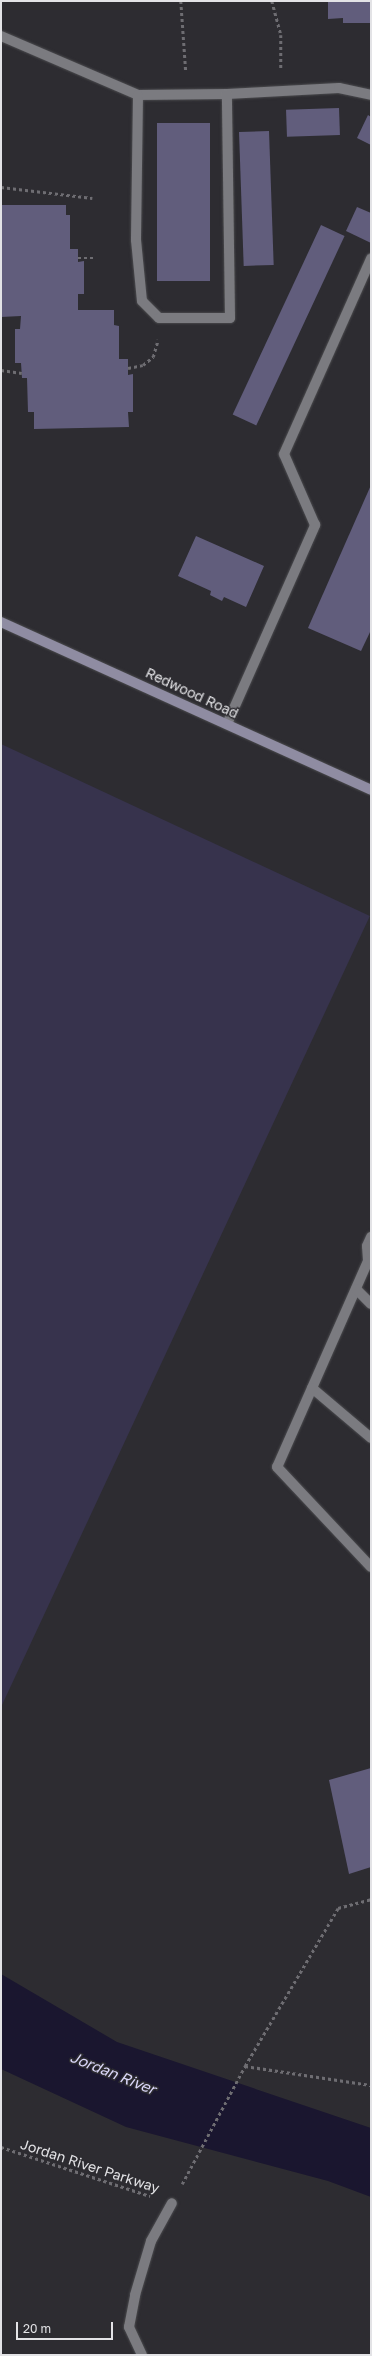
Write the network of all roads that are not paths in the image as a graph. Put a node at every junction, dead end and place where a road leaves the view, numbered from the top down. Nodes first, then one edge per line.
1 (1, 36) edge
2 (227, 94) junction
3 (138, 95) junction
4 (371, 96) edge
5 (371, 259) edge
6 (1, 622) edge
7 (227, 724) junction
8 (371, 790) edge
9 (371, 1237) edge
10 (370, 1261) edge
11 (356, 1289) junction
12 (371, 1304) edge
13 (312, 1388) junction
14 (371, 1438) edge
15 (371, 1567) edge
16 (172, 2203) road end
17 (142, 2355) edge

1 - 3 lane
2 - 3 lane
2 - 3 lane
2 - 4 lane
5 - 7 lane
6 - 7 main road, Redwood Road
7 - 8 main road, Redwood Road
9 - 10 lane
10 - 11 lane
11 - 12 lane
11 - 13 lane
13 - 14 lane
13 - 15 lane
16 - 17 lane

